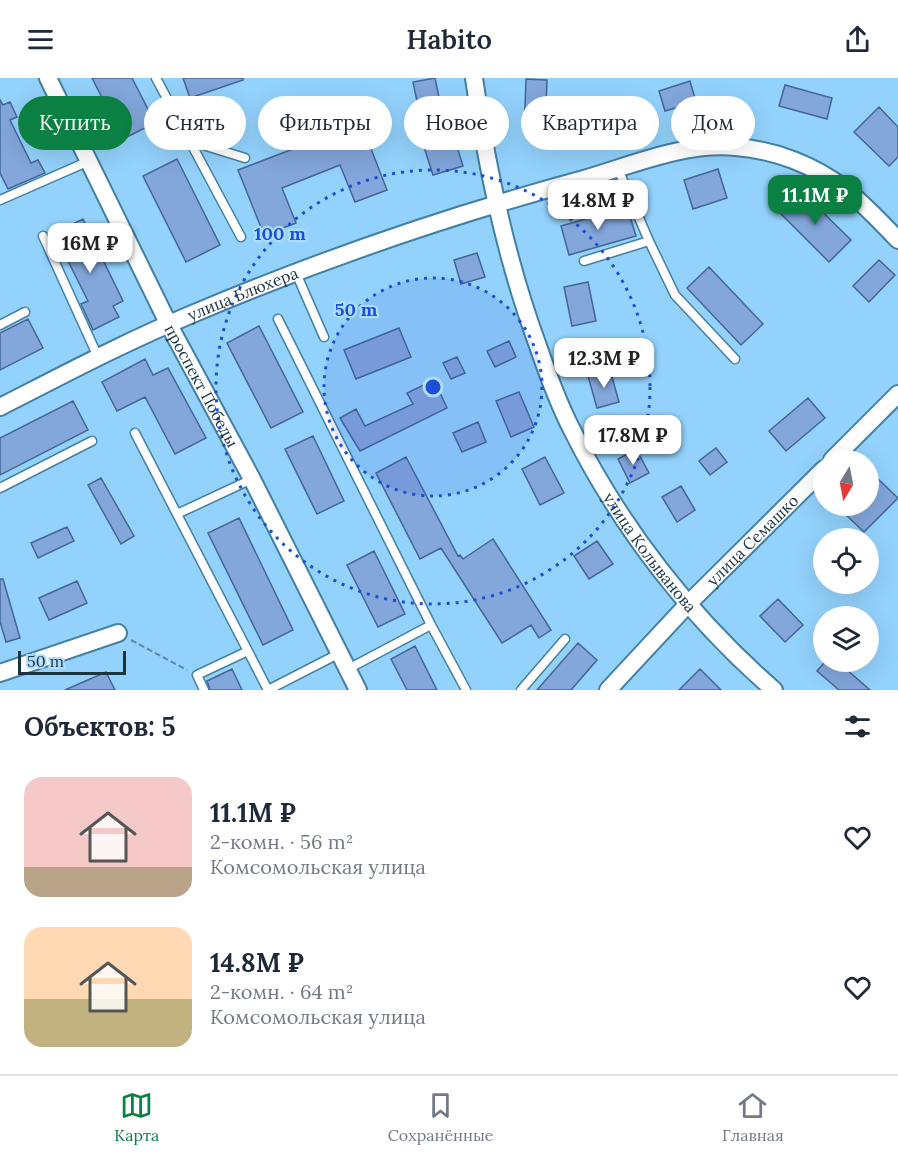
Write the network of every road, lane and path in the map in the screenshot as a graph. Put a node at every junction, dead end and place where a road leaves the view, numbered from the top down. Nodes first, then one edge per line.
1 (48, 78) edge
2 (156, 78) edge
3 (474, 78) edge
4 (166, 96) edge
5 (195, 150) edge
6 (219, 150) edge
7 (245, 158) dead end
8 (89, 161) junction
9 (618, 169) junction
10 (0, 200) edge
11 (495, 204) junction
12 (43, 236) dead end
13 (241, 237) dead end
14 (898, 240) edge
15 (649, 241) junction
16 (584, 261) dead end
17 (296, 273) junction
18 (25, 312) dead end
19 (278, 319) dead end
20 (0, 325) edge
21 (169, 325) junction
22 (324, 337) dead end
23 (98, 357) junction
24 (735, 359) dead end
25 (898, 394) edge
26 (0, 407) edge
27 (135, 433) dead end
28 (92, 441) dead end
29 (842, 450) edge
30 (252, 479) junction
31 (813, 480) edge
32 (0, 488) edge
33 (177, 514) junction
34 (688, 604) junction
35 (431, 625) junction
36 (118, 633) joint
37 (565, 639) dead end
38 (248, 651) junction
39 (339, 653) junction
40 (348, 669) junction
41 (0, 673) edge
42 (197, 675) junction
43 (204, 690) edge
44 (268, 690) edge
45 (358, 690) edge
46 (466, 690) edge
47 (521, 690) edge
48 (608, 690) edge
49 (774, 690) edge

1 - 8 street, проспект Победы
2 - 4 lane
3 - 11 street, улица Колыванова
5 - 13 lane
6 - 7 lane
8 - 10 lane
8 - 21 street, проспект Победы
9 - 11 street, улица Блюхера
9 - 14 street, улица Блюхера
9 - 15 lane
11 - 17 street, улица Блюхера
11 - 34 street, улица Колыванова
12 - 23 lane
15 - 16 lane
15 - 24 lane
17 - 21 street, улица Блюхера
17 - 22 lane
18 - 20 lane
19 - 35 lane
21 - 23 street, улица Блюхера
21 - 30 street, проспект Победы
23 - 26 street, улица Блюхера
25 - 29 street
27 - 33 lane
28 - 32 lane
30 - 33 lane
30 - 39 street, проспект Победы
31 - 34 street, улица Семашко
33 - 38 lane
34 - 48 street, улица Семашко
34 - 49 street, улица Колыванова
35 - 40 lane
35 - 46 lane
36 - 41 street
36 - 42 path
37 - 47 lane
38 - 42 lane
38 - 44 lane
39 - 40 street, проспект Победы
39 - 44 lane
40 - 45 street, проспект Победы
42 - 43 lane

